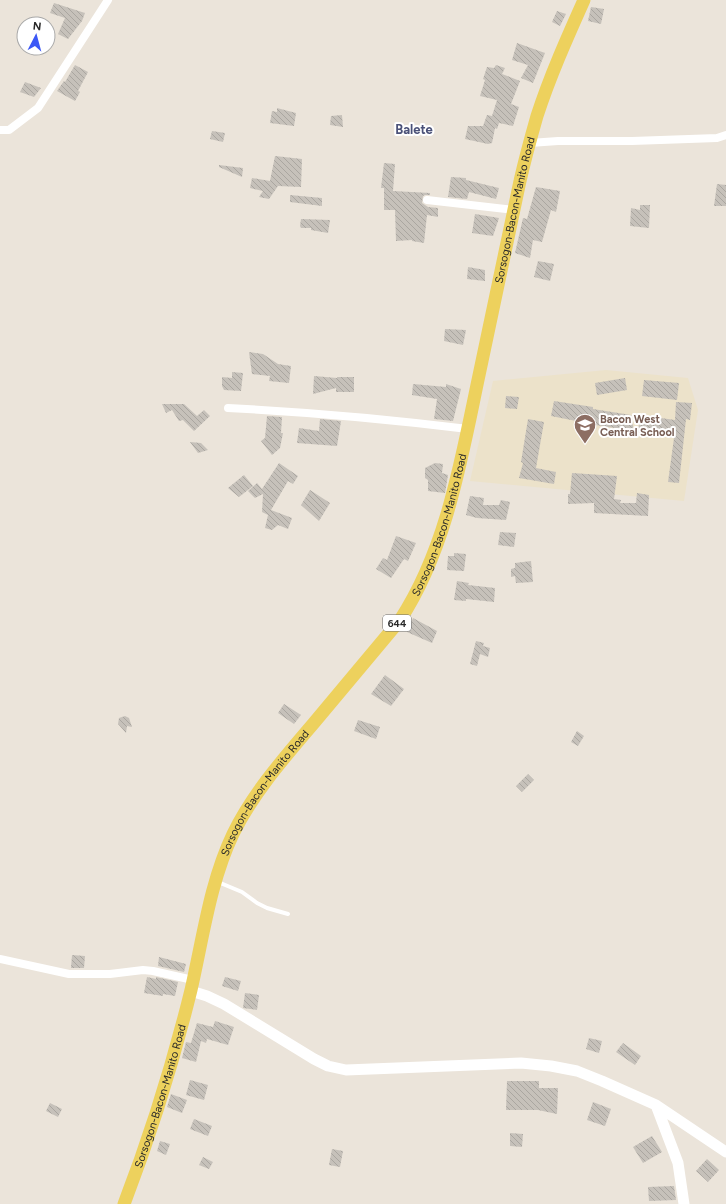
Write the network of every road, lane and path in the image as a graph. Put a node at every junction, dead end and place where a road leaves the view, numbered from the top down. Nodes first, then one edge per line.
1 (108, 0) edge
2 (584, 0) edge
3 (0, 130) edge
4 (726, 135) edge
5 (530, 143) junction
6 (427, 200) dead end
7 (514, 210) junction
8 (228, 408) dead end
9 (468, 429) junction
10 (216, 881) junction
11 (288, 914) dead end
12 (0, 959) edge
13 (192, 985) junction
14 (656, 1105) junction
15 (726, 1152) edge
16 (124, 1204) edge
17 (684, 1204) edge

1 - 3 street
2 - 5 main road, Sorsogon-Bacon-Manito Road / 644
4 - 5 street
5 - 7 main road, Sorsogon-Bacon-Manito Road / 644
6 - 7 street
7 - 9 main road, Sorsogon-Bacon-Manito Road / 644
8 - 9 street
9 - 10 main road, Sorsogon-Bacon-Manito Road / 644
10 - 11 lane
10 - 13 main road, Sorsogon-Bacon-Manito Road / 644
12 - 13 street
13 - 14 street
13 - 16 main road, Sorsogon-Bacon-Manito Road / 644
14 - 15 street
14 - 17 street

